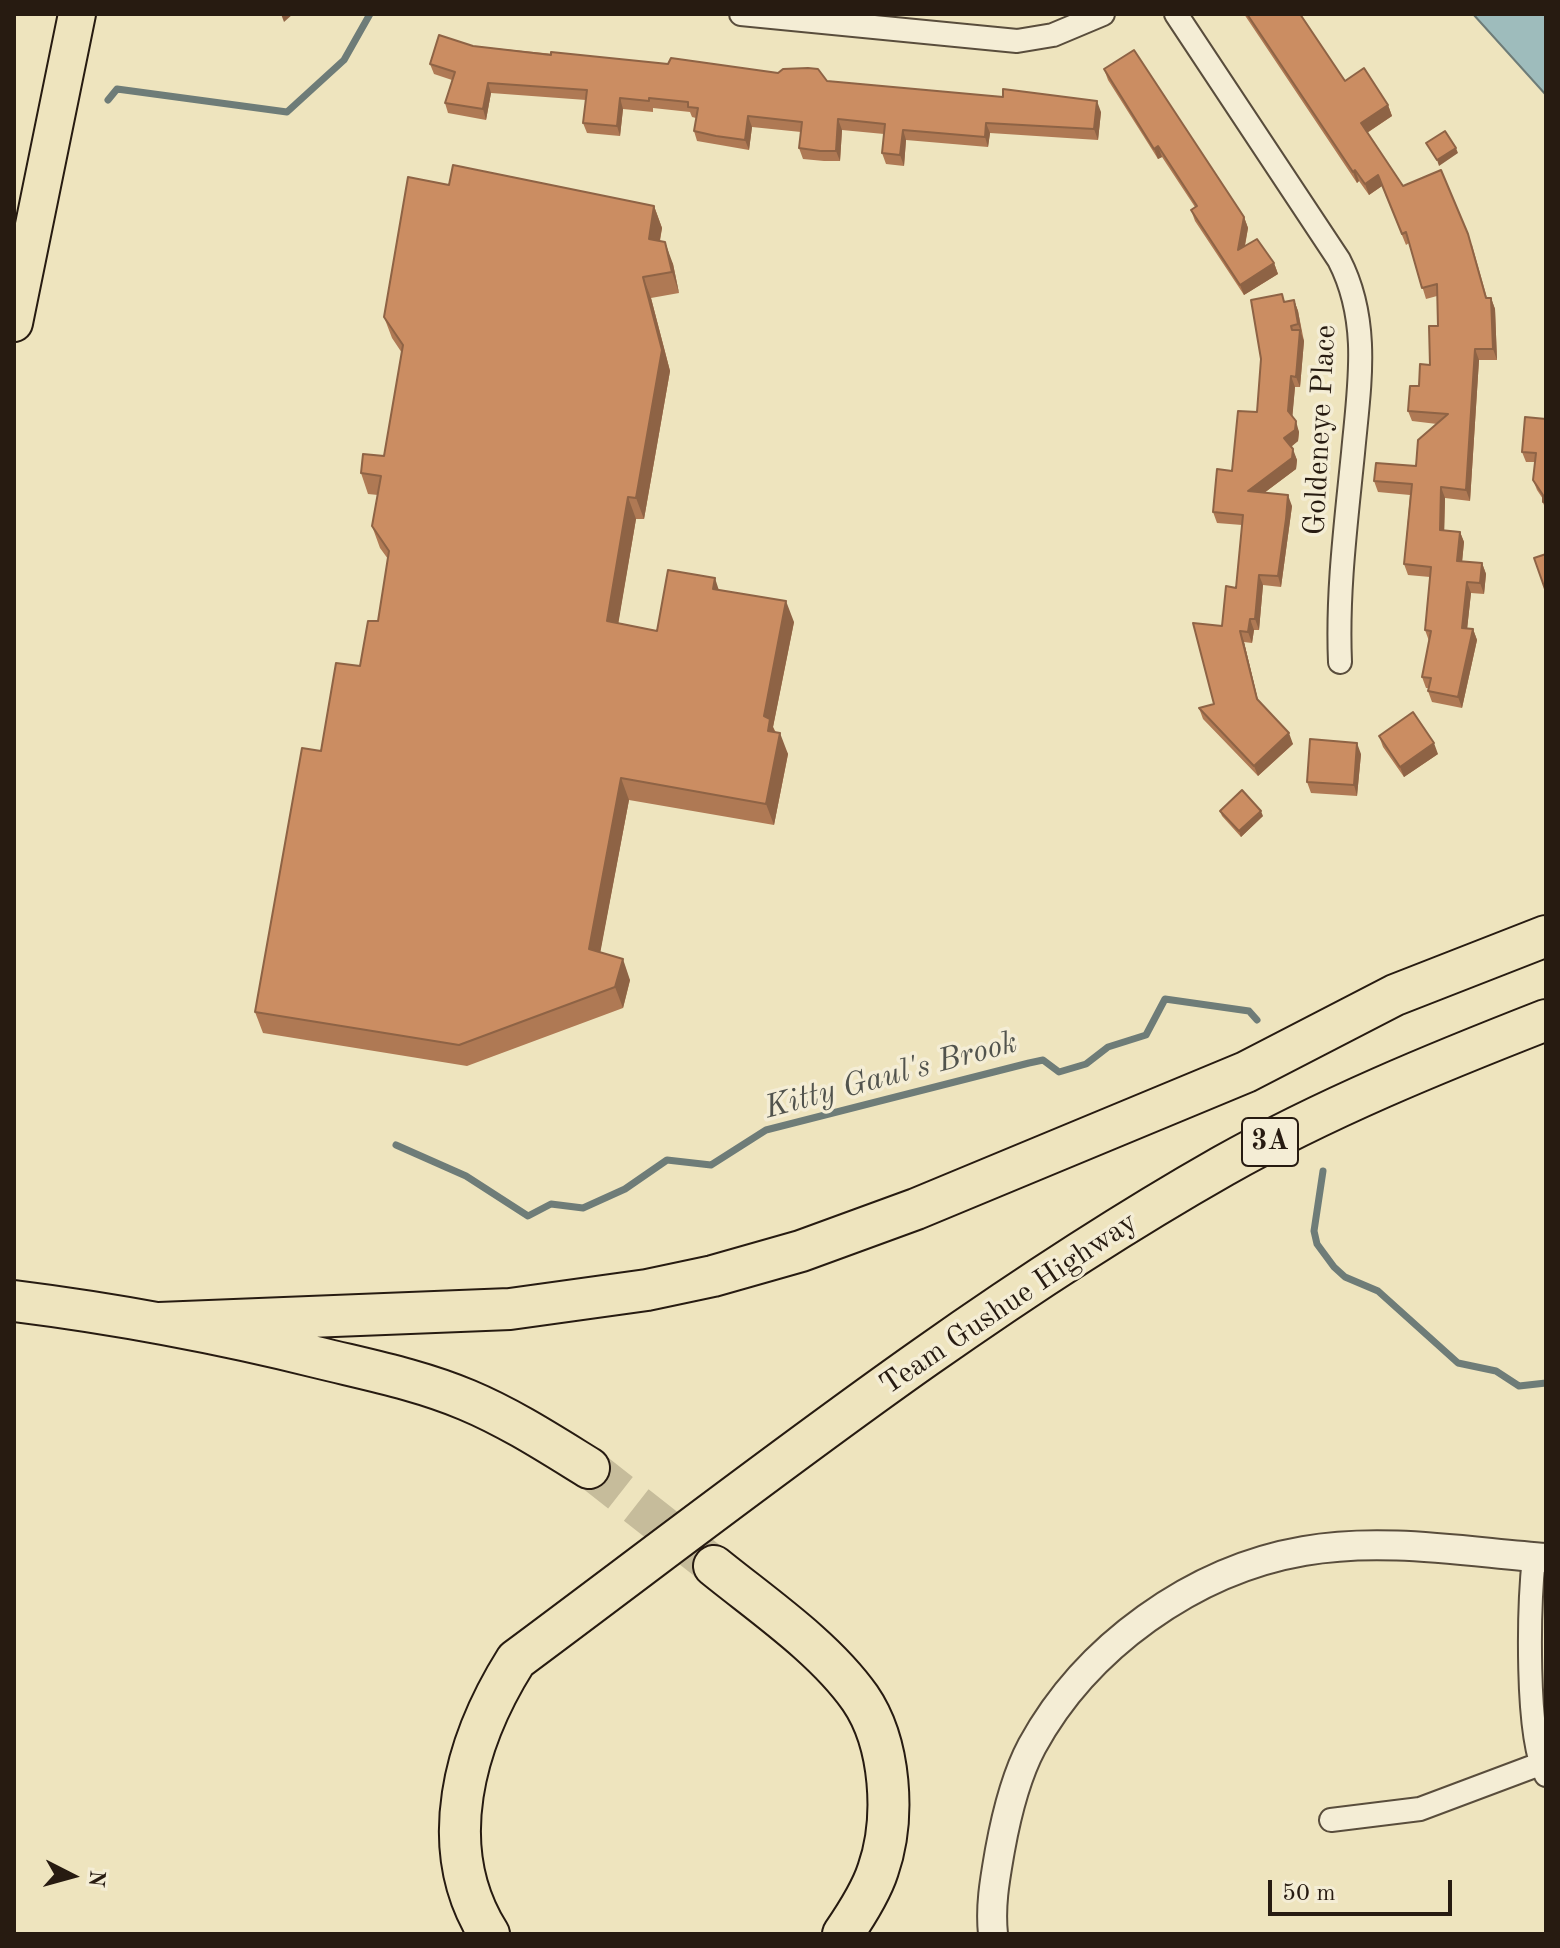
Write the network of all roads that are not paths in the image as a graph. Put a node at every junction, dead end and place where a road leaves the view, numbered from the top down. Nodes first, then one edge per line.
1 (77, 14) edge
2 (741, 14) edge
3 (1103, 14) edge
4 (1176, 14) edge
5 (14, 323) edge
6 (1340, 662) dead end
7 (1546, 936) edge
8 (1546, 1020) edge
9 (14, 1301) edge
10 (159, 1323) junction
11 (589, 1468) tunnel mouth
12 (1540, 1557) edge
13 (714, 1566) tunnel mouth
14 (1543, 1770) edge
15 (1331, 1820) dead end
16 (489, 1934) edge
17 (843, 1934) edge
18 (993, 1934) edge

1 - 5 main road
2 - 3 street
4 - 6 street, Goldeneye Place
7 - 10 highway
8 - 16 highway, Team Gushue Highway / 3A
9 - 10 highway
10 - 11 highway
12 - 14 street
12 - 18 street
13 - 17 highway
14 - 15 street

